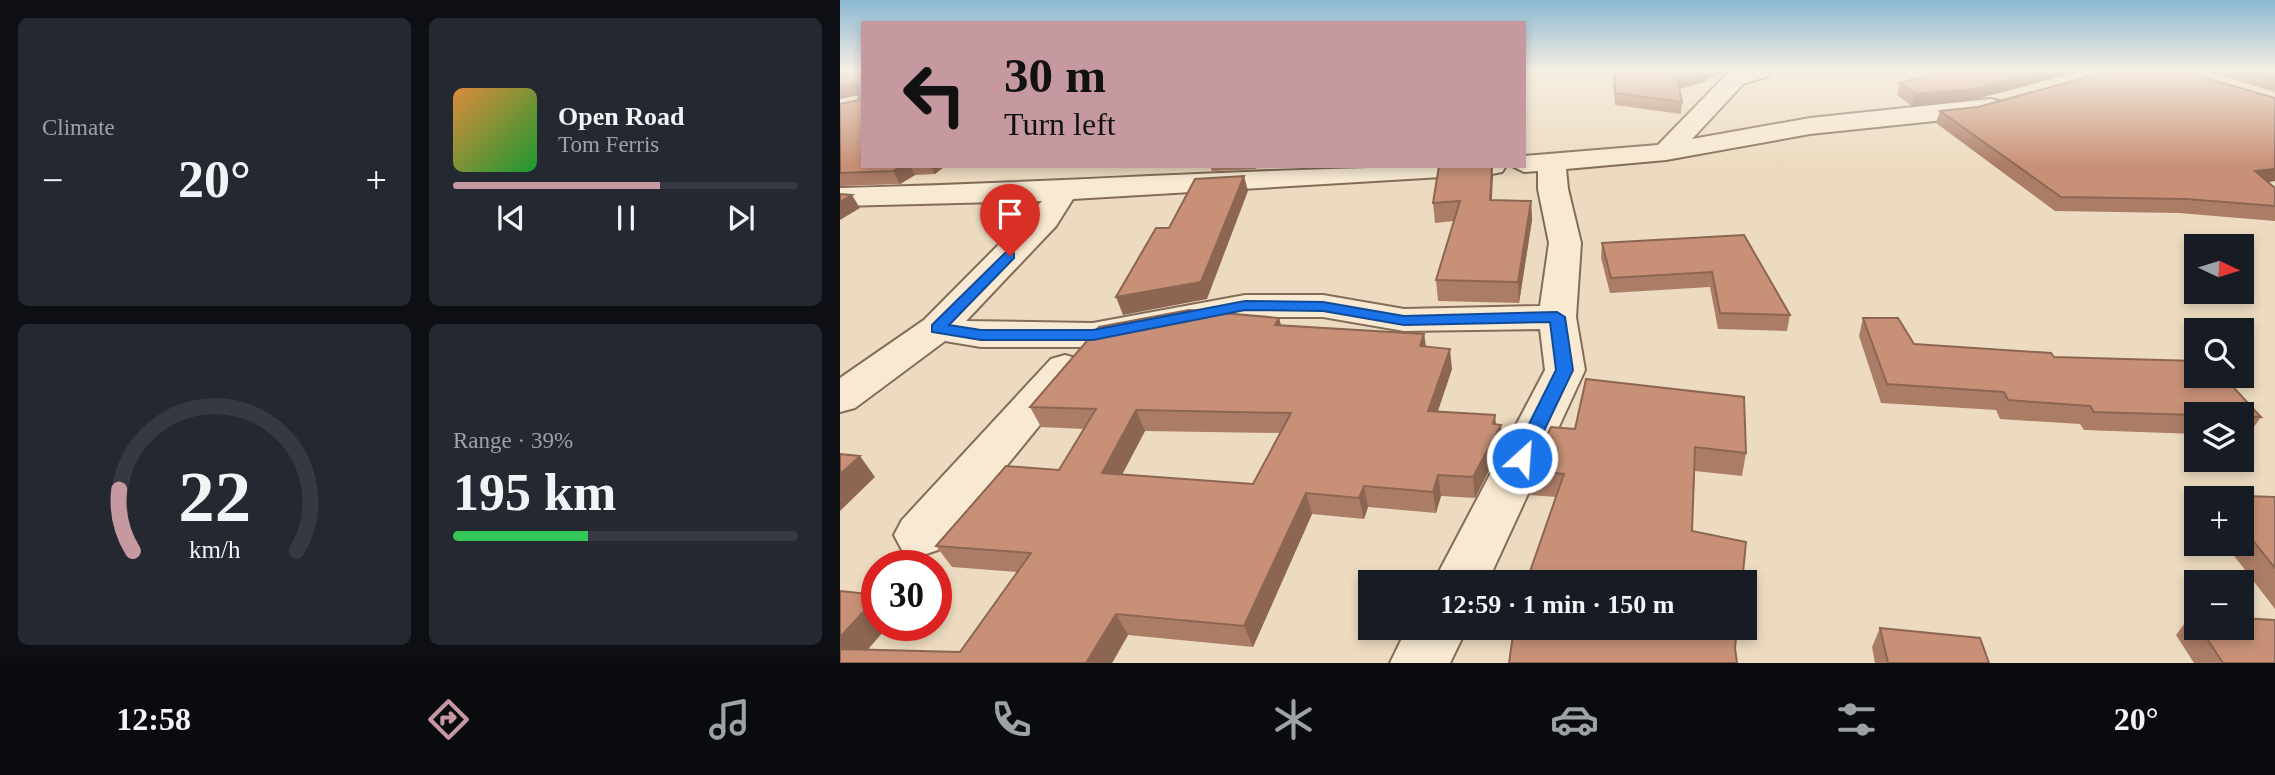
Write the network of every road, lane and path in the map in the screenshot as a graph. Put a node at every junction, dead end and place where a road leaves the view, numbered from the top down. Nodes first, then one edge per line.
1 (1713, 102) edge
2 (2003, 102) edge
3 (1666, 152) junction
4 (1538, 162) edge
5 (1468, 168) edge
6 (1063, 192) junction
7 (840, 197) edge
8 (1557, 317) junction
9 (938, 328) junction
10 (1093, 335) junction
11 (840, 398) edge
12 (920, 536) dead end
13 (1466, 570) edge
14 (1431, 640) edge
15 (1420, 663) edge

1 - 3 street
2 - 3 street
3 - 4 street
4 - 8 street
5 - 6 street
6 - 7 street
6 - 9 street
8 - 10 street
8 - 13 street
9 - 10 street
9 - 11 street
10 - 12 street
14 - 15 street

